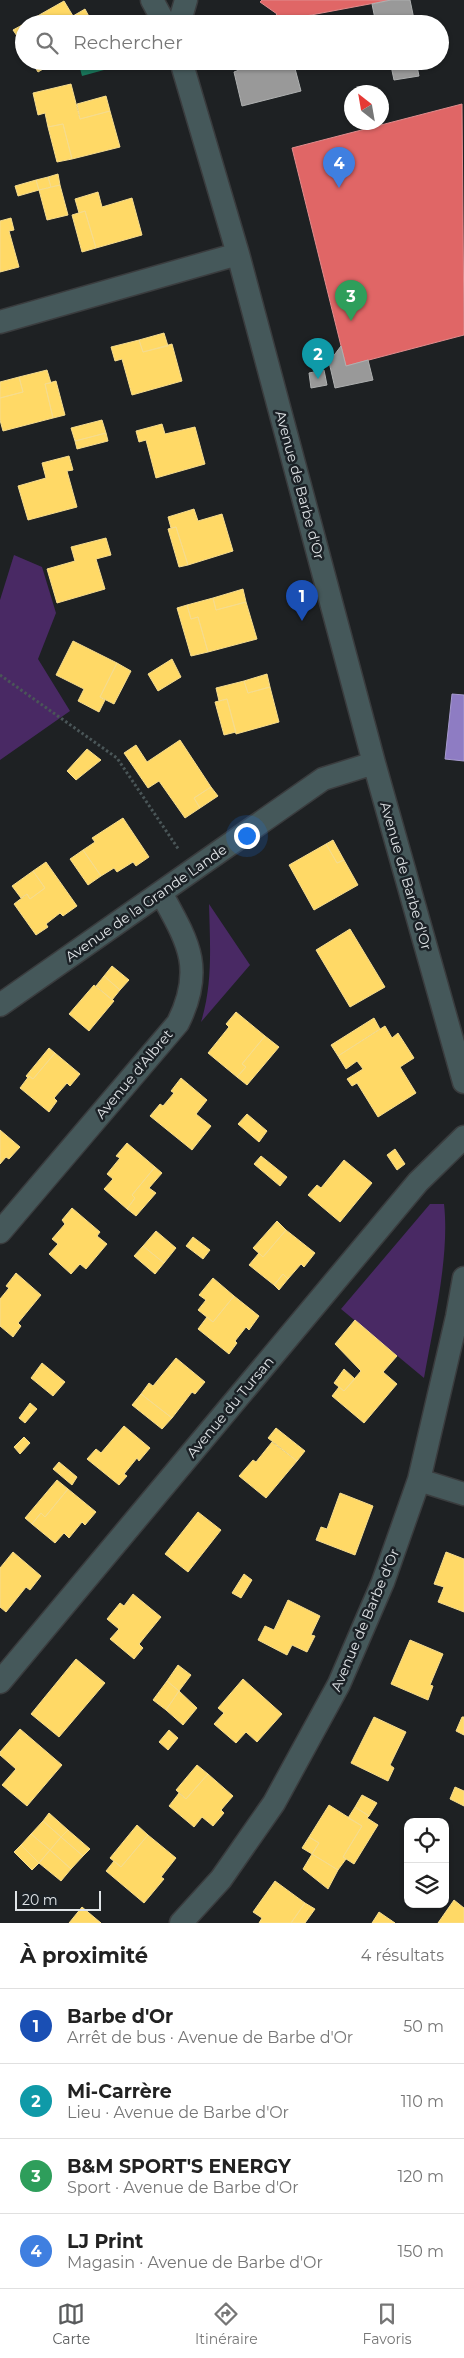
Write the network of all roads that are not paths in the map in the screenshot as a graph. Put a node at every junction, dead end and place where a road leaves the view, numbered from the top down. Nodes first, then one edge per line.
1 (152, 0) edge
2 (166, 0) edge
3 (186, 0) edge
4 (160, 15) edge
5 (169, 15) edge
6 (182, 15) edge
7 (184, 70) edge
8 (238, 254) junction
9 (0, 322) edge
10 (374, 763) junction
11 (161, 893) junction
12 (0, 1006) edge
13 (463, 1071) edge
14 (464, 1136) edge
15 (0, 1232) edge
16 (464, 1278) edge
17 (419, 1480) junction
18 (464, 1494) edge
19 (0, 1682) edge
20 (181, 1923) edge

1 - 4 street
2 - 5 street
3 - 6 street
7 - 8 street, Avenue de Barbe d'Or
8 - 9 street
8 - 10 street, Avenue de Barbe d'Or
10 - 11 street, Avenue de la Grande Lande
10 - 13 street, Avenue de Barbe d'Or
11 - 12 street, Avenue de la Grande Lande
11 - 15 street, Avenue d'Albret
14 - 19 street, Avenue du Tursan
16 - 17 street, Avenue de Barbe d'Or
17 - 18 street
17 - 20 street, Avenue de Barbe d'Or

